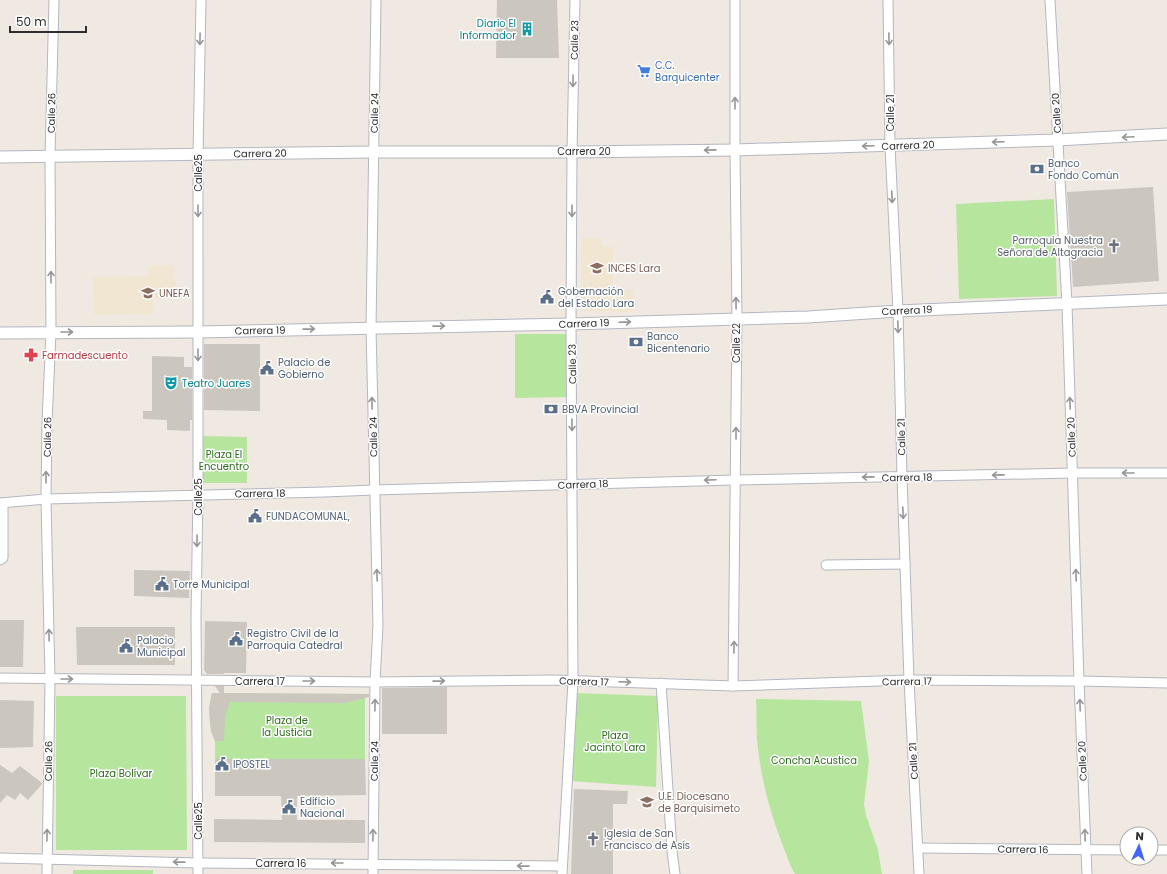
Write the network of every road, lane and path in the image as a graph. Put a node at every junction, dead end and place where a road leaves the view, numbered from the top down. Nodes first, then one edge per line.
1 (54, 0) edge
2 (201, 0) edge
3 (376, 0) edge
4 (575, 0) edge
5 (736, 0) edge
6 (888, 0) edge
7 (1050, 0) edge
8 (1167, 134) edge
9 (1057, 140) junction
10 (890, 146) junction
11 (734, 150) junction
12 (373, 152) junction
13 (572, 152) junction
14 (198, 154) junction
15 (50, 156) junction
16 (0, 157) edge
17 (1167, 299) edge
18 (1067, 304) junction
19 (898, 310) junction
20 (737, 319) junction
21 (571, 324) junction
22 (371, 328) junction
23 (51, 332) junction
24 (198, 332) junction
25 (0, 333) edge
26 (1072, 473) junction
27 (1167, 473) edge
28 (902, 477) junction
29 (735, 480) junction
30 (573, 484) junction
31 (374, 490) junction
32 (198, 495) junction
33 (46, 499) junction
34 (2, 503) edge
35 (0, 560) edge
36 (905, 564) junction
37 (826, 565) dead end
38 (0, 678) edge
39 (50, 679) junction
40 (197, 680) junction
41 (909, 680) junction
42 (573, 681) junction
43 (1079, 681) junction
44 (375, 682) junction
45 (1167, 682) edge
46 (662, 683) junction
47 (733, 686) junction
48 (918, 848) junction
49 (1086, 850) junction
50 (1119, 850) edge
51 (0, 858) edge
52 (47, 859) junction
53 (198, 862) junction
54 (373, 864) junction
55 (562, 870) edge
56 (47, 874) edge
57 (198, 874) edge
58 (373, 874) edge
59 (675, 874) edge
60 (919, 874) edge
61 (1087, 874) edge

1 - 15 street, Calle 26
2 -> 14 street, Calle25
3 - 12 street, Calle 24
4 -> 13 street, Calle 23
11 -> 5 street, Calle 22
6 -> 10 street, Calle 21
7 - 9 street, Calle 20
8 -> 9 street, Carrera 20
9 -> 10 street, Carrera 20
9 - 18 street, Calle 20
10 -> 11 street, Carrera 20
10 -> 19 street, Calle 21
11 -> 13 street, Carrera 20
20 -> 11 street, Calle 22
12 - 13 street, Carrera 20
12 - 14 street, Carrera 20
12 - 22 street, Calle 24
13 -> 21 street, Calle 23
14 - 15 street, Carrera 20
14 -> 24 street, Calle25
15 - 16 street, Carrera 20
23 -> 15 street, Calle 26
17 - 18 street, Carrera 19
18 - 19 street, Carrera 19
26 -> 18 street, Calle 20
19 - 20 street, Carrera 19
19 -> 28 street, Calle 21
21 -> 20 street, Carrera 19
29 -> 20 street, Calle 22
22 -> 21 street, Carrera 19
21 -> 30 street, Calle 23
24 -> 22 street, Carrera 19
31 -> 22 street, Calle 24
23 -> 24 street, Carrera 19
23 - 25 street, Carrera 19
33 -> 23 street, Calle 26
24 -> 32 street, Calle25
27 -> 26 street, Carrera 18
26 -> 28 street, Carrera 18
43 -> 26 street, Calle 20
28 -> 29 street, Carrera 18
28 -> 36 street, Calle 21
29 -> 30 street, Carrera 18
47 -> 29 street, Calle 22
30 - 31 street, Carrera 18
30 - 42 street, Calle 23
31 - 32 street, Carrera 18
44 -> 31 street, Calle 24
32 - 33 street, Carrera 18
32 -> 40 street, Calle25
33 - 34 street, Carrera 18
39 -> 33 street, Calle 26
34 - 35 street
36 - 37 street
36 - 41 street, Calle 21
38 - 39 street, Carrera 17
39 -> 40 street, Carrera 17
52 -> 39 street, Calle 26
40 -> 44 street, Carrera 17
40 - 53 street, Calle25
41 - 43 street, Carrera 17
41 - 47 street, Carrera 17
41 - 48 street, Calle 21
44 -> 42 street, Carrera 17
42 -> 46 street, Carrera 17
42 - 55 street, Calle 23
43 - 45 street, Carrera 17
49 -> 43 street, Calle 20
54 -> 44 street, Calle 24
46 - 47 street, Carrera 17
46 - 59 street
48 - 49 street, Carrera 16
48 - 60 street, Calle 21
49 - 50 street, Carrera 16
49 - 61 street, Calle 20
51 - 52 street, Carrera 16
53 -> 52 street, Carrera 16
52 - 56 street, Calle 26
54 -> 53 street, Carrera 16
53 - 57 street, Calle25
55 -> 54 street, Carrera 16
54 - 58 street, Calle 24

